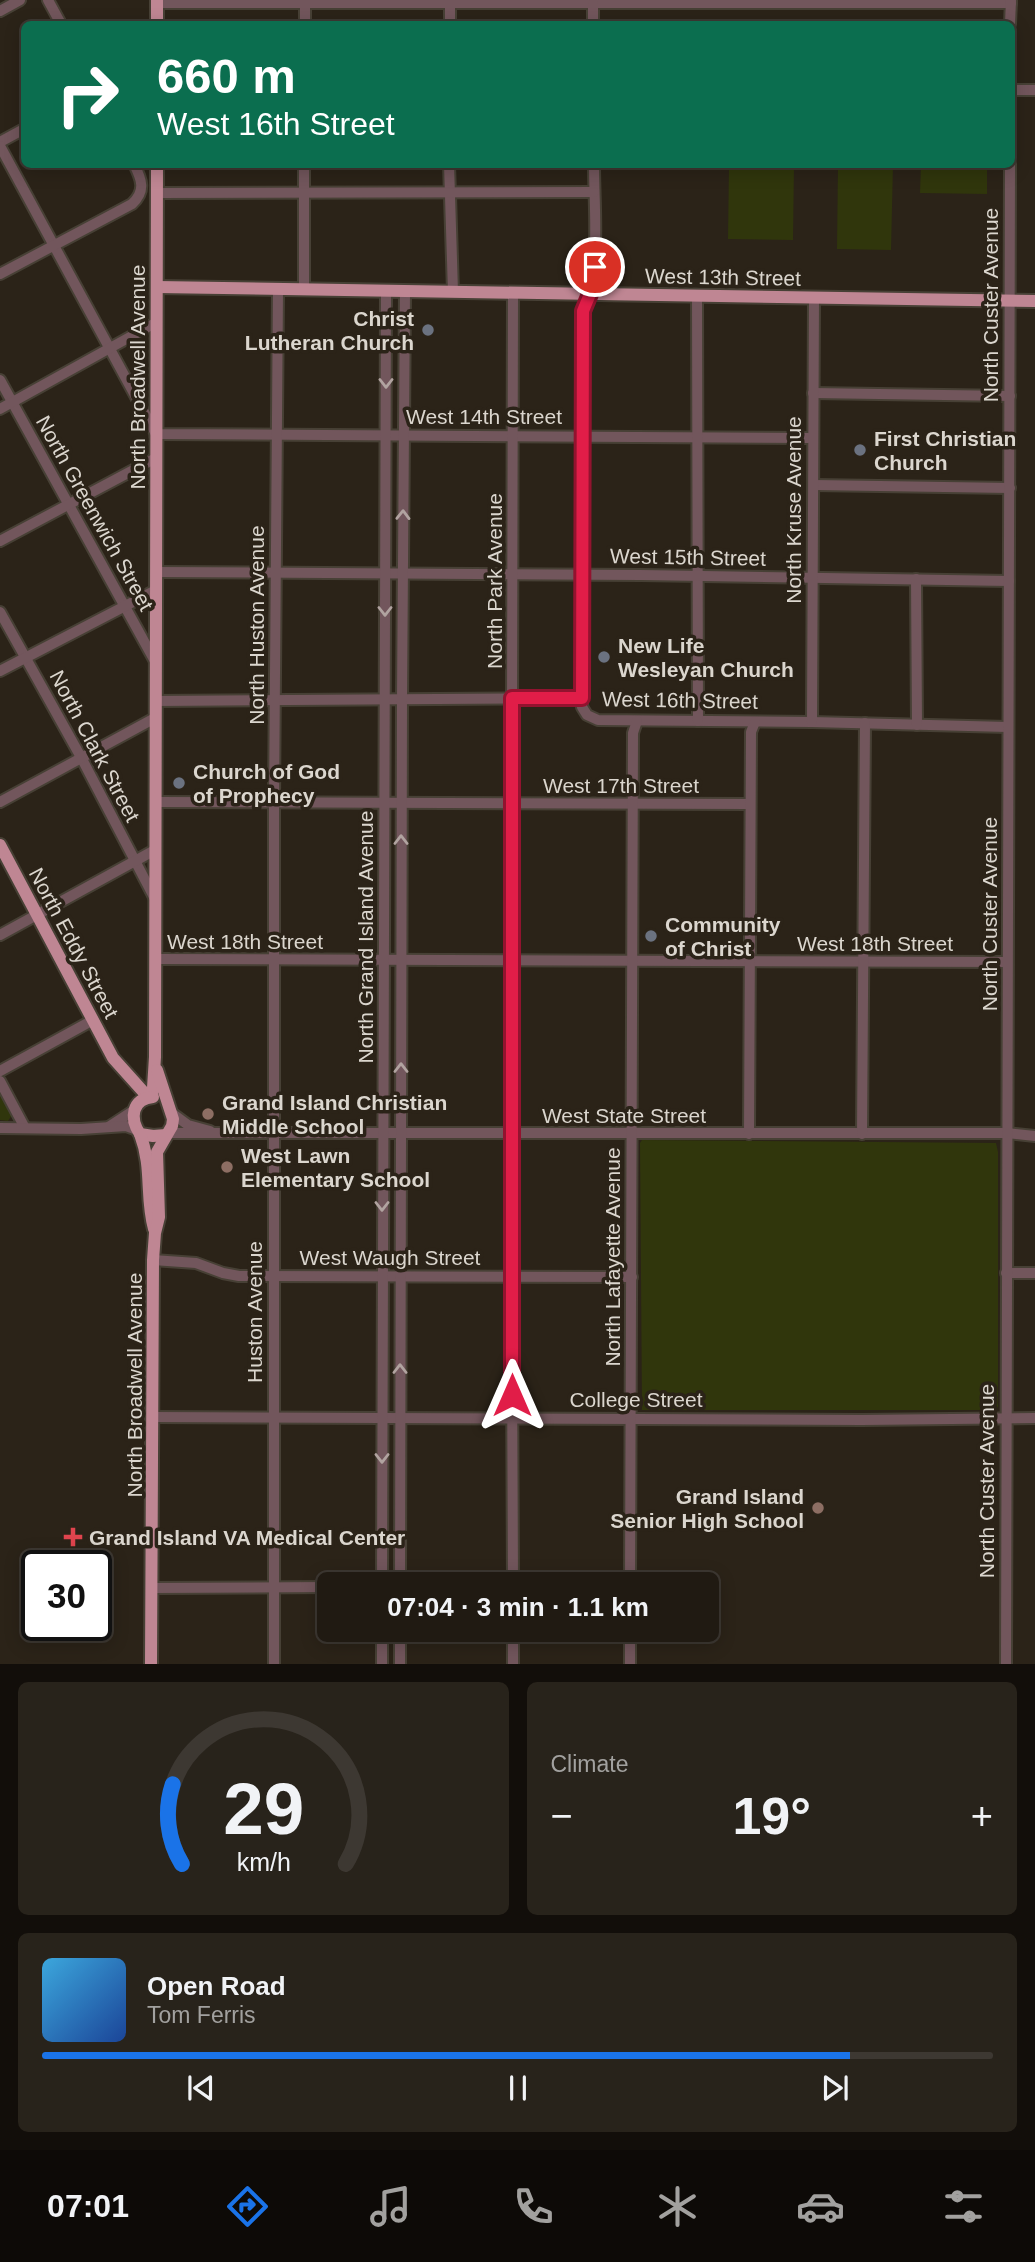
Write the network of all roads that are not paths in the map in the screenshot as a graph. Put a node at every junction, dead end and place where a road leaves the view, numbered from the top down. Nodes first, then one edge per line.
1 (20, 0) edge
2 (48, 0) edge
3 (157, 1) edge
4 (1011, 1) edge
5 (305, 2) edge
6 (450, 2) edge
7 (720, 2) edge
8 (863, 2) edge
9 (593, 4) junction
10 (0, 11) edge
11 (59, 21) edge
12 (157, 21) edge
13 (304, 21) edge
14 (450, 21) edge
15 (593, 21) edge
16 (1010, 21) edge
17 (1015, 90) edge
18 (1035, 90) edge
19 (21, 131) edge
20 (0, 144) edge
21 (136, 168) edge
22 (157, 168) edge
23 (304, 168) edge
24 (450, 168) edge
25 (594, 168) edge
26 (1010, 168) edge
27 (304, 192) junction
28 (449, 192) junction
29 (594, 192) junction
30 (157, 193) junction
31 (53, 245) junction
32 (0, 274) edge
33 (158, 287) junction
34 (278, 289) junction
35 (304, 289) junction
36 (386, 291) junction
37 (405, 291) junction
38 (453, 292) junction
39 (513, 293) junction
40 (590, 294) junction
41 (697, 296) junction
42 (814, 298) junction
43 (1009, 300) junction
44 (1035, 301) edge
45 (157, 323) junction
46 (110, 348) junction
47 (0, 380) edge
48 (813, 393) junction
49 (1010, 396) junction
50 (12, 402) junction
51 (0, 409) edge
52 (156, 433) junction
53 (277, 435) junction
54 (386, 435) junction
55 (404, 435) junction
56 (513, 435) junction
57 (583, 435) junction
58 (698, 436) junction
59 (813, 438) junction
60 (156, 458) junction
61 (814, 485) junction
62 (1010, 488) junction
63 (68, 505) junction
64 (0, 541) edge
65 (157, 572) junction
66 (276, 573) junction
67 (385, 573) junction
68 (402, 573) junction
69 (513, 574) junction
70 (582, 575) junction
71 (698, 576) junction
72 (813, 578) junction
73 (916, 579) junction
74 (1009, 581) junction
75 (156, 590) junction
76 (124, 607) junction
77 (0, 612) edge
78 (26, 658) junction
79 (156, 663) junction
80 (0, 671) edge
81 (512, 698) junction
82 (582, 698) junction
83 (275, 699) junction
84 (385, 699) junction
85 (401, 699) junction
86 (155, 701) junction
87 (155, 718) junction
88 (637, 721) junction
89 (698, 721) junction
90 (755, 722) junction
91 (812, 722) junction
92 (865, 723) junction
93 (917, 725) junction
94 (1008, 727) junction
95 (82, 759) junction
96 (0, 802) edge
97 (155, 802) junction
98 (274, 803) junction
99 (384, 804) junction
100 (401, 804) junction
101 (512, 804) junction
102 (633, 804) junction
103 (750, 804) junction
104 (0, 845) edge
105 (155, 850) junction
106 (135, 861) junction
107 (155, 899) junction
108 (37, 915) junction
109 (0, 935) edge
110 (155, 959) junction
111 (274, 961) junction
112 (384, 961) junction
113 (401, 961) junction
114 (512, 961) junction
115 (632, 962) junction
116 (749, 962) junction
117 (863, 962) junction
118 (1007, 962) junction
119 (93, 1020) junction
120 (155, 1057) junction
121 (113, 1058) junction
122 (0, 1071) edge
123 (0, 1081) edge
124 (149, 1097) junction
125 (134, 1109) junction
126 (171, 1110) junction
127 (110, 1126) junction
128 (0, 1128) edge
129 (25, 1128) junction
130 (139, 1132) junction
131 (213, 1132) junction
132 (273, 1133) junction
133 (1007, 1133) junction
134 (167, 1134) junction
135 (383, 1134) junction
136 (401, 1134) junction
137 (511, 1134) junction
138 (632, 1134) junction
139 (749, 1134) junction
140 (862, 1134) junction
141 (1035, 1136) edge
142 (155, 1233) junction
143 (153, 1260) junction
144 (1006, 1273) junction
145 (1035, 1273) edge
146 (274, 1276) junction
147 (382, 1276) junction
148 (400, 1276) junction
149 (512, 1276) junction
150 (632, 1277) junction
151 (153, 1417) junction
152 (274, 1417) junction
153 (383, 1418) junction
154 (400, 1418) junction
155 (512, 1418) junction
156 (1035, 1418) edge
157 (631, 1419) junction
158 (1006, 1419) junction
159 (382, 1572) edge
160 (400, 1572) edge
161 (513, 1572) edge
162 (630, 1572) edge
163 (317, 1587) edge
164 (152, 1588) junction
165 (274, 1588) junction
166 (382, 1642) edge
167 (400, 1642) edge
168 (513, 1642) edge
169 (630, 1642) edge
170 (152, 1664) edge
171 (274, 1664) edge
172 (382, 1664) edge
173 (400, 1664) edge
174 (513, 1664) edge
175 (630, 1664) edge
176 (1006, 1664) edge

1 - 10 street
2 - 11 street
3 - 5 street
3 - 12 main road
4 - 8 street
4 - 16 street
5 - 6 street
5 - 13 street
6 - 9 street
6 - 14 street
7 - 8 street
7 - 9 street
9 - 15 street
17 - 18 street
19 - 20 street
20 - 31 street
21 - 31 street
22 - 30 main road, North Broadwell Avenue
23 - 27 street
24 - 28 street
25 - 29 street
26 - 43 street, North Custer Avenue
27 - 28 street
27 - 30 street
27 - 35 street
28 - 29 street
28 - 38 street
29 - 40 street
30 - 33 main road, North Broadwell Avenue
31 - 32 street
31 - 46 street
33 - 34 main road, West 13th Street
33 - 45 main road, North Broadwell Avenue
34 - 35 main road, West 13th Street
34 - 53 street, North Huston Avenue
35 - 36 main road, West 13th Street
36 - 37 main road, West 13th Street
36 -> 54 street, North Grand Island Avenue
37 - 38 main road, West 13th Street
37 - 55 street, North Grand Island Avenue
38 - 39 main road, West 13th Street
39 - 40 main road, West 13th Street
39 - 56 street, North Park Avenue
40 - 41 main road, West 13th Street
40 - 57 street
41 - 42 main road, West 13th Street
41 - 58 street
42 - 43 main road, West 13th Street
42 - 48 street, North Kruse Avenue
43 - 44 main road, West 13th Street
43 - 49 street, North Custer Avenue
45 - 46 street
45 - 52 main road, North Broadwell Avenue
46 - 50 street
46 - 52 street
47 - 50 street, North Greenwich Street
48 - 49 street
48 - 59 street, North Kruse Avenue
49 - 62 street, North Custer Avenue
50 - 51 street
50 - 63 street, North Greenwich Street
52 - 53 street, West 14th Street
52 - 60 main road, North Broadwell Avenue
53 - 54 street, West 14th Street
53 - 66 street, North Huston Avenue
54 - 55 street, West 14th Street
54 - 67 street, North Grand Island Avenue
55 - 56 street, West 14th Street
68 -> 55 street, North Grand Island Avenue
56 - 57 street, West 14th Street
56 - 69 street, North Park Avenue
57 - 58 street, West 14th Street
57 - 70 street
58 - 59 street, West 14th Street
58 - 71 street
59 - 61 street, North Kruse Avenue
60 - 63 street
60 - 65 main road, North Broadwell Avenue
61 - 62 street
61 - 72 street, North Kruse Avenue
62 - 74 street, North Custer Avenue
63 - 64 street
63 - 76 street, North Greenwich Street
65 - 66 street, West 15th Street
65 - 75 main road, North Broadwell Avenue
66 - 67 street, West 15th Street
66 - 83 street, North Huston Avenue
67 - 68 street, West 15th Street
67 -> 84 street, North Grand Island Avenue
68 - 69 street, West 15th Street
68 - 85 street, North Grand Island Avenue
69 - 70 street, West 15th Street
69 - 81 street, North Park Avenue
70 - 71 street, West 15th Street
70 - 82 street
71 - 72 street, West 15th Street
71 - 89 street
72 - 73 street, West 15th Street
72 - 91 street, North Kruse Avenue
73 - 74 street, West 15th Street
73 - 93 street
74 - 94 street, North Custer Avenue
75 - 76 street
75 - 79 main road, North Broadwell Avenue
76 - 78 street
76 - 79 street, North Greenwich Street
77 - 78 street, North Clark Street
78 - 80 street
78 - 95 street, North Clark Street
79 - 86 main road, North Broadwell Avenue
81 - 82 street, West 16th Street
81 - 85 street, West 16th Street
81 - 101 street, North Park Avenue
82 - 88 street, West 16th Street
83 - 84 street, West 16th Street
83 - 86 street, West 16th Street
83 - 98 street, North Huston Avenue
84 - 85 street, West 16th Street
84 - 99 street, North Grand Island Avenue
85 - 100 street, North Grand Island Avenue
86 - 87 main road, North Broadwell Avenue
87 - 95 street
87 - 97 main road, North Broadwell Avenue
88 - 89 street, West 16th Street
88 - 102 street, North Lafayette Avenue
89 - 90 street, West 16th Street
90 - 91 street, West 16th Street
90 - 103 street
91 - 92 street, West 16th Street
92 - 93 street, West 16th Street
92 - 117 street
93 - 94 street, West 16th Street
94 - 118 street, North Custer Avenue
95 - 96 street
95 - 106 street, North Clark Street
97 - 98 street, West 17th Street
97 - 105 main road, North Broadwell Avenue
98 - 99 street, West 17th Street
98 - 111 street, North Huston Avenue
99 - 100 street, West 17th Street
99 - 112 street, North Grand Island Avenue
100 - 101 street, West 17th Street
113 -> 100 street, North Grand Island Avenue
101 - 102 street, West 17th Street
101 - 114 street, North Park Avenue
102 - 103 street, West 17th Street
102 - 115 street, North Lafayette Avenue
103 - 116 street
104 - 108 main road, North Eddy Street
105 - 106 street
105 - 107 main road, North Broadwell Avenue
106 - 107 street, North Clark Street
106 - 108 street
107 - 110 main road, North Broadwell Avenue
108 - 109 street
108 - 119 main road, North Eddy Street
110 - 111 street, West 18th Street
110 - 120 main road, North Broadwell Avenue
111 - 112 street, West 18th Street
111 - 132 street, Huston Avenue
112 - 113 street, West 18th Street
112 - 135 street, North Grand Island Avenue
113 - 114 street, West 18th Street
136 -> 113 street, North Grand Island Avenue
114 - 115 street, West 18th Street
114 - 137 street, North Park Avenue
115 - 116 street, West 18th Street
115 - 138 street, North Lafayette Avenue
116 - 117 street, West 18th Street
116 - 139 street
117 - 118 street, West 18th Street
117 - 140 street
118 - 133 street, North Custer Avenue
119 - 121 main road, North Eddy Street
119 - 122 street
120 - 124 main road, North Broadwell Avenue
120 - 126 main road, North Broadwell Avenue
121 - 124 main road, North Eddy Street
121 - 125 main road, North Eddy Street
123 - 129 street
124 - 125 main road
124 - 126 main road
125 - 127 street
125 - 130 main road
126 - 131 street, West State Street
126 - 134 main road
127 - 129 street
127 - 130 street
128 - 129 street
130 - 134 main road
130 - 142 main road, North Broadwell Avenue
131 - 132 street, West State Street
131 - 134 street, West State Street
132 - 135 street, West State Street
132 - 146 street, Huston Avenue
133 - 140 street, West State Street
133 - 141 street, West State Street
133 - 144 street, North Custer Avenue
134 - 142 main road, North Broadwell Avenue
135 - 136 street, West State Street
135 -> 147 street, North Grand Island Avenue
136 - 137 street, West State Street
136 - 148 street, North Grand Island Avenue
137 - 138 street, West State Street
137 - 149 street, North Park Avenue
138 - 139 street, West State Street
138 - 150 street, North Lafayette Avenue
139 - 140 street, West State Street
142 - 143 main road, North Broadwell Avenue
143 - 146 street, West Waugh Street
143 - 151 main road, North Broadwell Avenue
144 - 145 street
144 - 158 street, North Custer Avenue
146 - 147 street, West Waugh Street
146 - 152 street, Huston Avenue
147 - 148 street, West Waugh Street
147 - 153 street, North Grand Island Avenue
148 - 149 street, West Waugh Street
154 -> 148 street, North Grand Island Avenue
149 - 150 street, West Waugh Street
149 - 155 street, North Park Avenue
150 - 157 street, North Lafayette Avenue
151 - 152 street, College Street
151 - 164 main road, North Broadwell Avenue
152 - 153 street, College Street
152 - 165 street, Huston Avenue
153 - 154 street, College Street
153 -> 159 street, North Grand Island Avenue
154 - 155 street, College Street
154 - 160 street, North Grand Island Avenue
155 - 157 street, College Street
155 - 161 street, North Park Avenue
156 - 158 street, College Street
157 - 158 street, College Street
157 - 162 street, North Lafayette Avenue
158 - 176 street, North Custer Avenue
163 - 165 street
164 - 165 street
164 - 170 main road, North Broadwell Avenue
165 - 171 street, Huston Avenue
166 - 172 street
167 - 173 street
168 - 174 street
169 - 175 street

